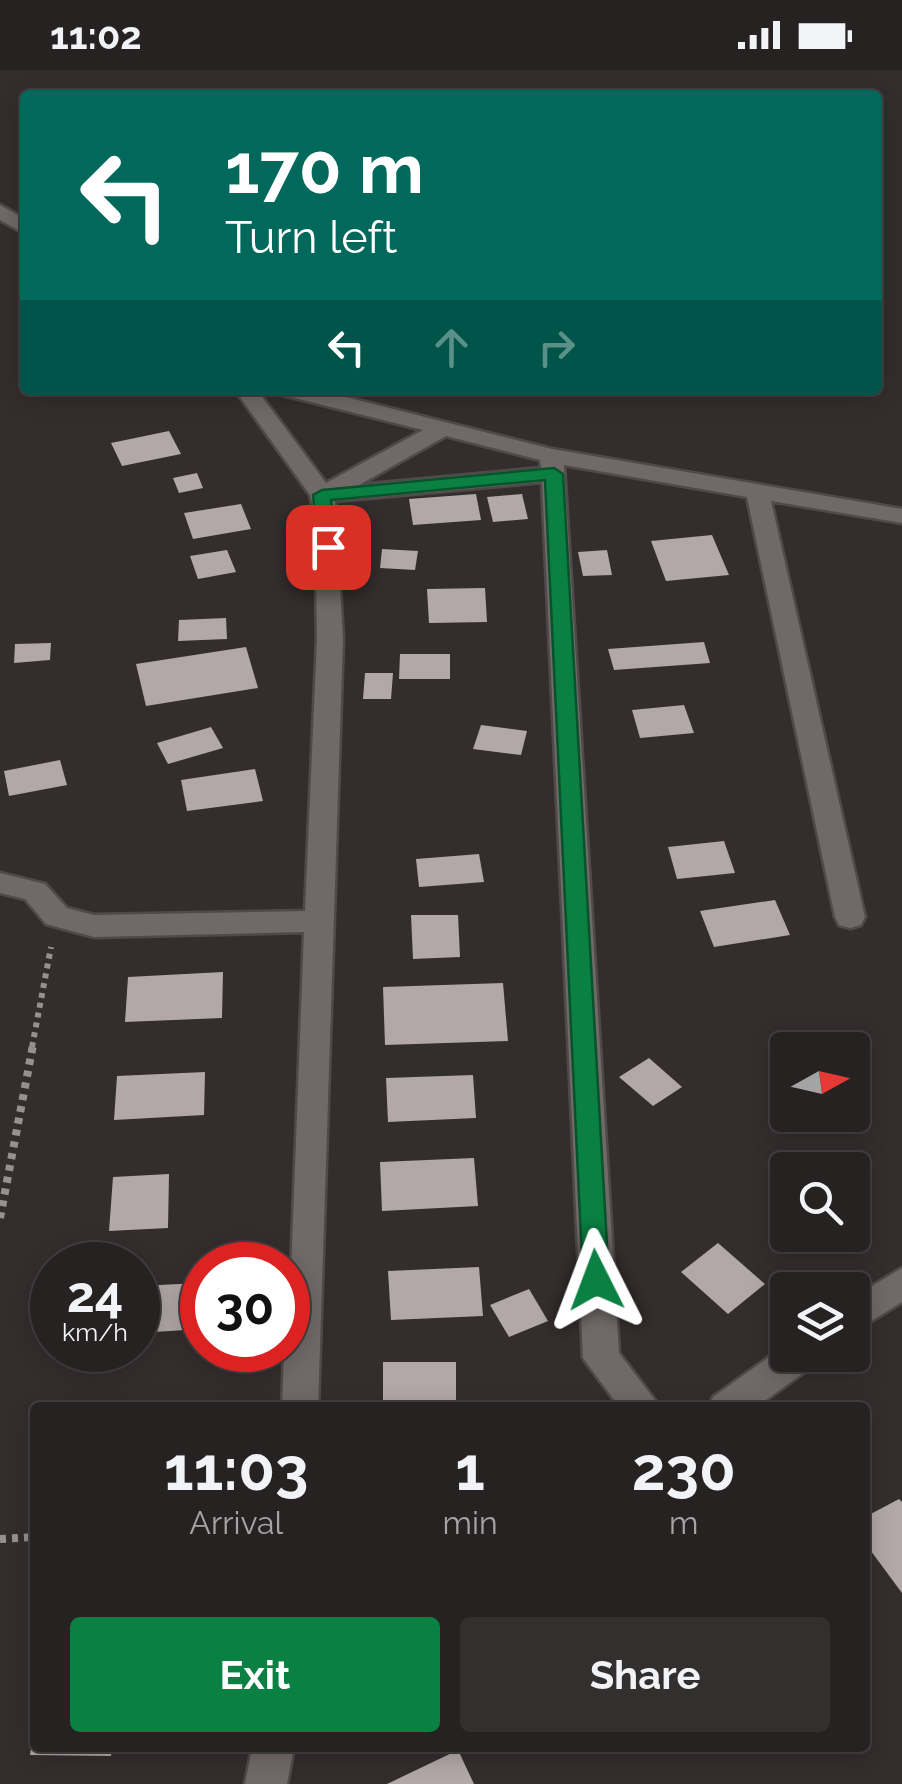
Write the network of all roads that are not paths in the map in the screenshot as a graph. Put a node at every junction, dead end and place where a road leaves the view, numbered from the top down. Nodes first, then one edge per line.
1 (250, 395) edge
2 (311, 395) edge
3 (446, 427) junction
4 (553, 465) junction
5 (758, 494) junction
6 (322, 495) junction
7 (902, 516) edge
8 (0, 883) edge
9 (850, 917) dead end
10 (322, 921) junction
11 (902, 1283) edge
12 (870, 1305) edge
13 (776, 1372) edge
14 (300, 1402) edge
15 (637, 1402) edge
16 (734, 1402) edge
17 (273, 1752) edge
18 (266, 1784) edge

1 - 6 street
2 - 3 street
3 - 4 street
3 - 6 street
4 - 5 street
4 - 6 street
4 - 15 street
5 - 7 street
5 - 9 street
6 - 10 street
8 - 10 street
10 - 14 street
11 - 12 street
13 - 16 street
17 - 18 street

